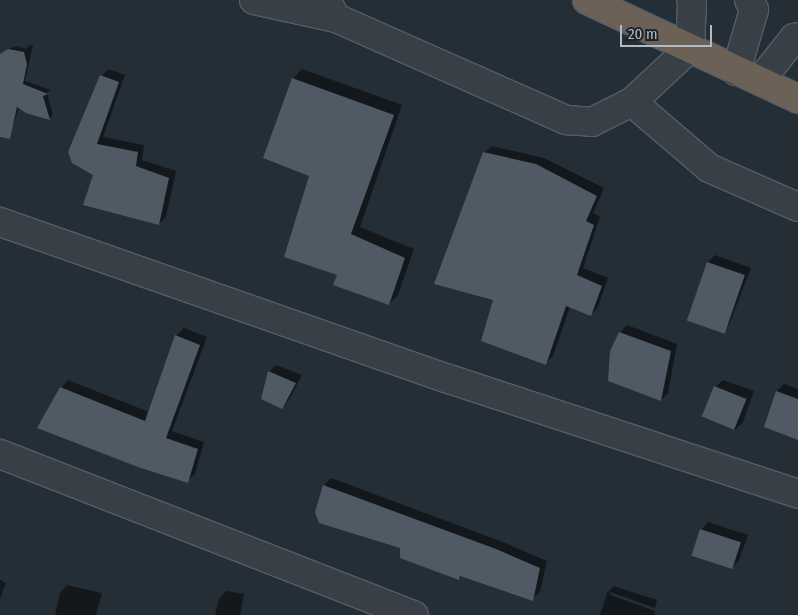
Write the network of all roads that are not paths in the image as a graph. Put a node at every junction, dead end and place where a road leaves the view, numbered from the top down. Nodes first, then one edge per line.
1 (254, 0) edge
2 (587, 0) edge
3 (691, 0) edge
4 (749, 0) edge
5 (331, 9) edge
6 (798, 37) edge
7 (690, 48) junction
8 (748, 76) junction
9 (798, 99) edge
10 (632, 102) junction
11 (798, 207) edge
12 (0, 222) edge
13 (0, 454) edge
14 (798, 494) edge
15 (414, 615) edge

1 - 5 street
2 - 7 highway
3 - 7 street
4 - 8 street
5 - 10 street
6 - 8 street
7 - 8 highway
7 - 10 street
8 - 9 highway
10 - 11 street
12 - 14 street
13 - 15 street

